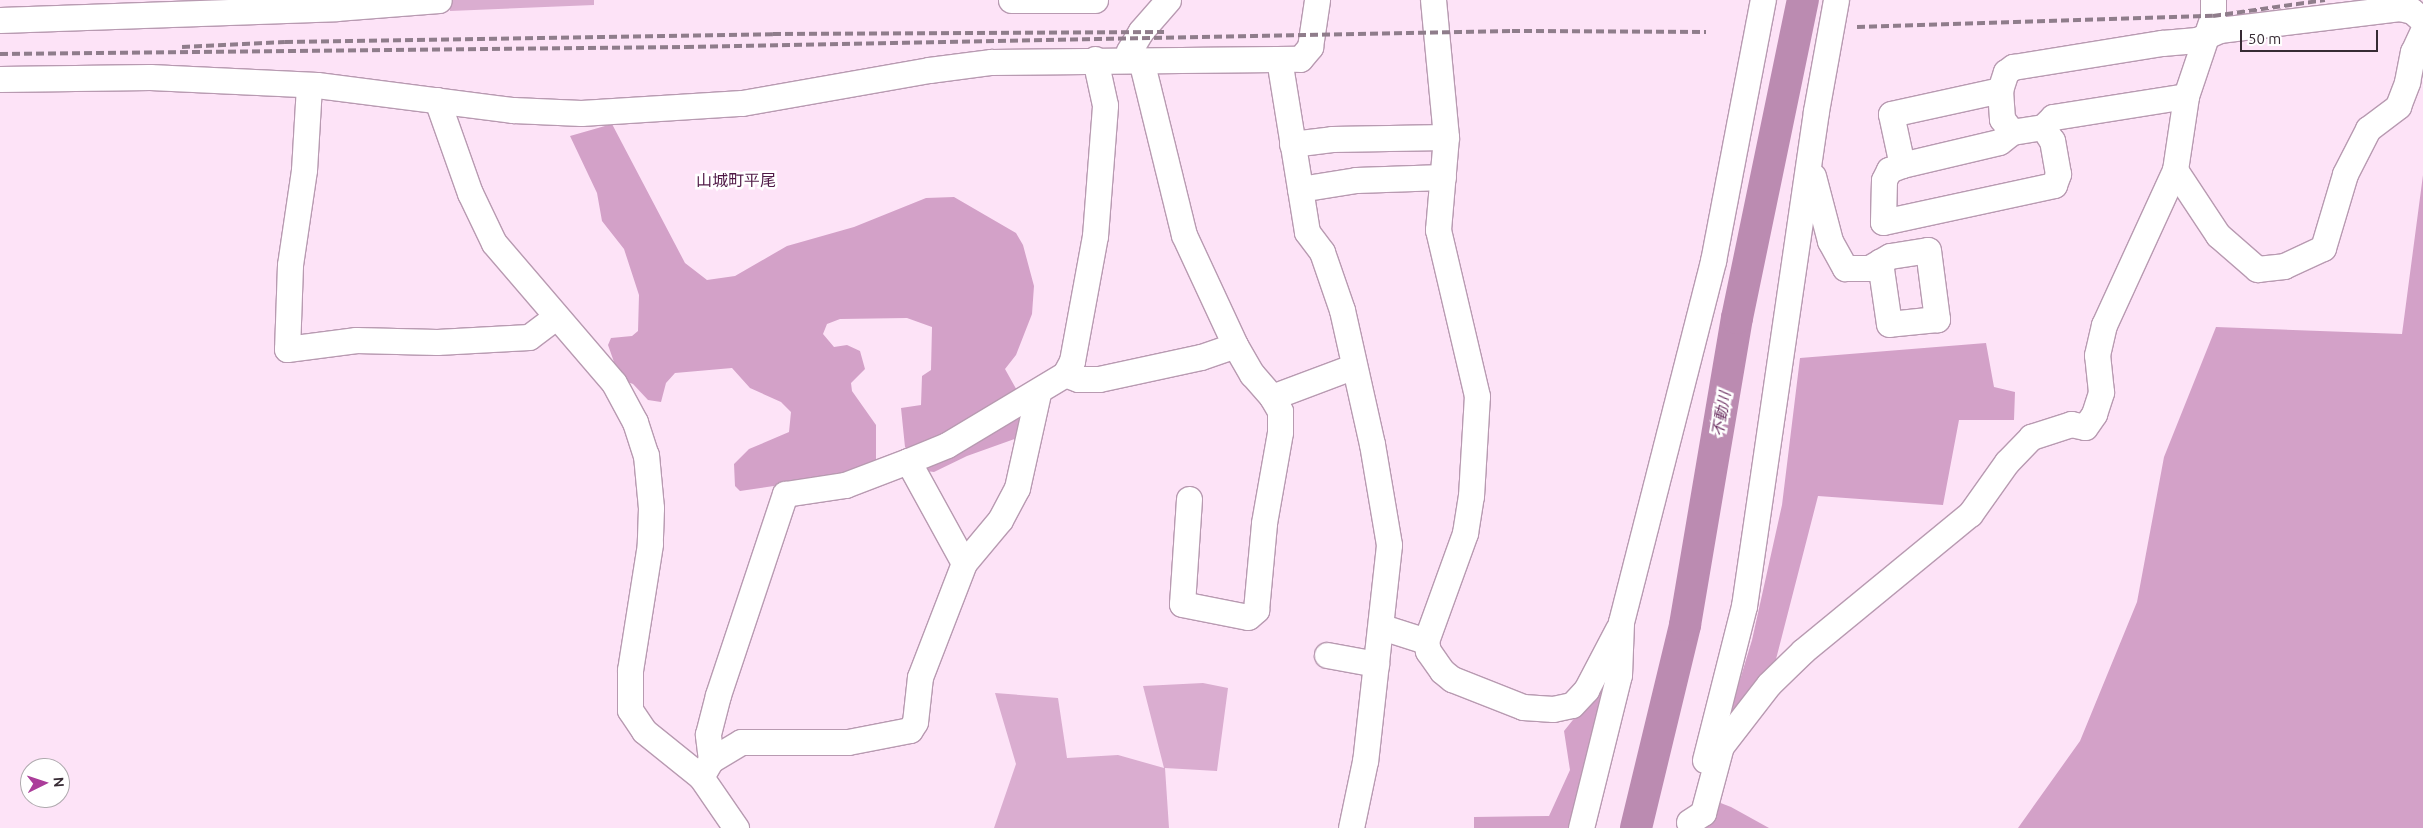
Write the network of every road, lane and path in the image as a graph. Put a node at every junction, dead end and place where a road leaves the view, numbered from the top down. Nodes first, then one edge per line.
1 (439, 0) edge
2 (1011, 0) edge
3 (1095, 0) edge
4 (1168, 0) edge
5 (1317, 0) edge
6 (1433, 0) edge
7 (1763, 0) edge
8 (1836, 0) edge
9 (2213, 0) edge
10 (217, 6) edge
11 (0, 20) edge
12 (2423, 21) edge
13 (2423, 31) edge
14 (2207, 38) junction
15 (1278, 59) junction
16 (1095, 60) junction
17 (1135, 60) junction
18 (0, 79) edge
19 (309, 86) junction
20 (2000, 90) junction
21 (2186, 96) junction
22 (437, 100) junction
23 (2043, 126) junction
24 (2012, 132) junction
25 (1446, 137) junction
26 (1292, 144) junction
27 (1810, 158) junction
28 (1902, 165) junction
29 (2175, 170) junction
30 (1443, 177) junction
31 (1300, 189) junction
32 (1880, 262) dead end
33 (556, 317) junction
34 (1235, 345) junction
35 (1352, 367) junction
36 (1065, 374) junction
37 (1038, 393) junction
38 (1272, 397) junction
39 (908, 461) junction
40 (1189, 499) dead end
41 (964, 563) junction
42 (1621, 622) junction
43 (1382, 627) junction
44 (1426, 641) junction
45 (1327, 655) dead end
46 (1376, 664) junction
47 (706, 768) junction
48 (1688, 825) edge
49 (736, 828) edge
50 (1351, 828) edge
51 (1581, 828) edge

1 - 10 street
2 - 3 street
4 - 17 street
5 - 15 street
6 - 25 street
7 - 42 street
8 - 27 street
9 - 14 street
10 - 11 street
12 - 14 street
13 - 29 street
14 - 20 street
14 - 21 street
15 - 17 street
15 - 26 street
16 - 17 street
16 - 22 street
16 - 36 street
17 - 34 street
18 - 19 street
19 - 22 street
19 - 33 street
20 - 24 street
20 - 28 street
21 - 23 street
21 - 29 street
22 - 33 street
23 - 24 street
23 - 28 street
24 - 28 street
25 - 26 street
25 - 30 street
26 - 31 street
27 - 32 street
27 - 48 street
29 - 48 street
30 - 31 street
30 - 44 street
31 - 35 street
33 - 47 street
34 - 36 street
34 - 38 street
35 - 38 street
35 - 43 street
36 - 37 street
37 - 39 street
37 - 41 street
38 - 40 street
39 - 41 street
39 - 47 street
41 - 47 street
42 - 44 street
42 - 51 street
43 - 44 street
43 - 46 street
45 - 46 street
46 - 50 street
47 - 49 street

